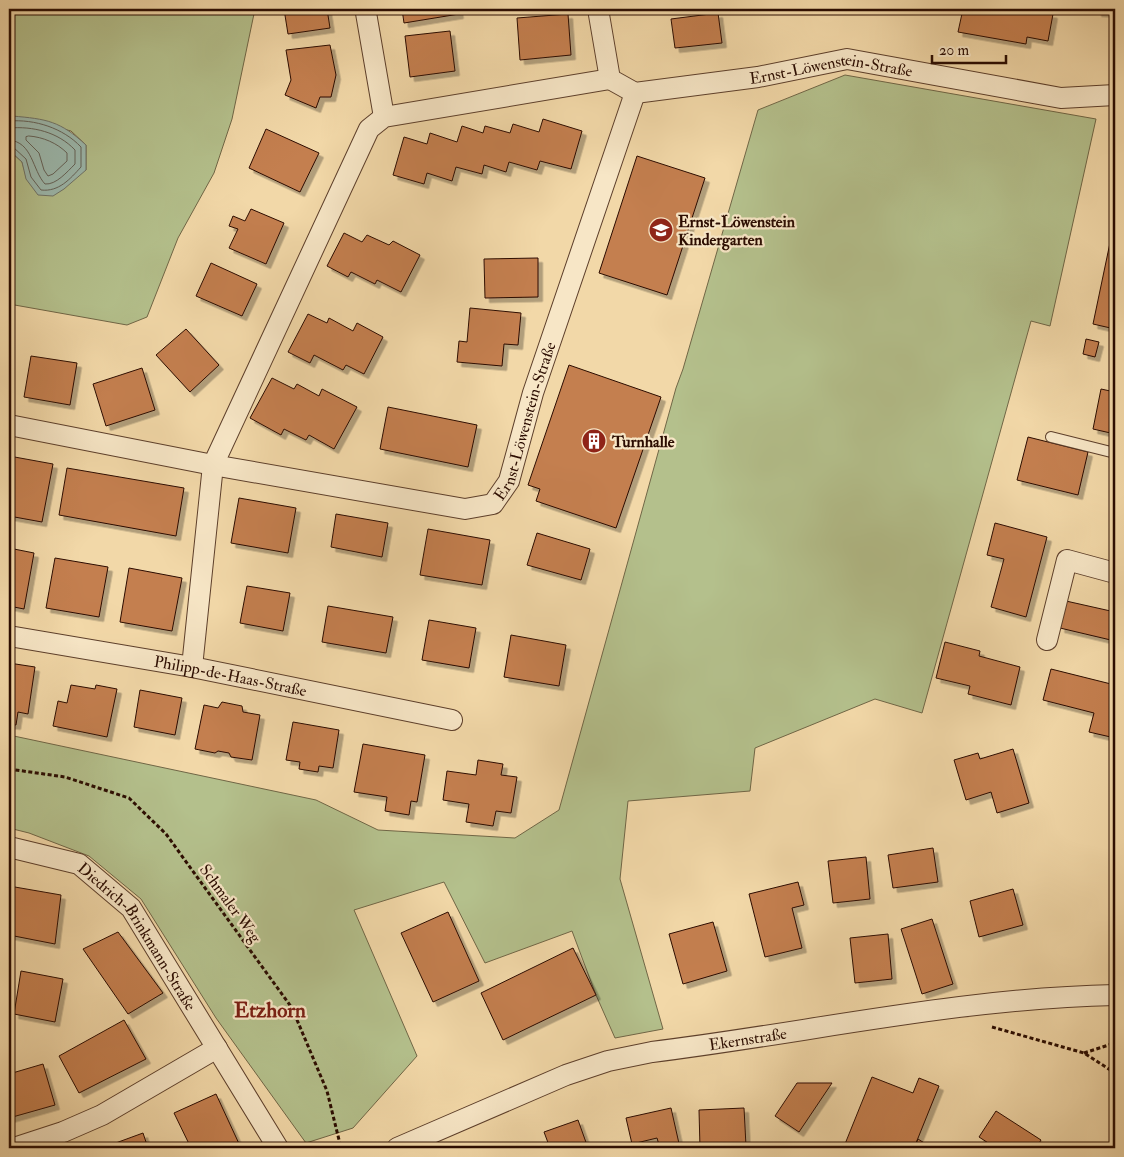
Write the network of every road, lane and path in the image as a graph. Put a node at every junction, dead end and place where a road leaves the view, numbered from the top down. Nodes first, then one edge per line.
1 (598, 9) edge
2 (366, 13) dead end
3 (610, 80) junction
4 (635, 93) junction
5 (1115, 95) edge
6 (384, 117) junction
7 (9, 425) edge
8 (1051, 436) dead end
9 (1115, 453) edge
10 (213, 465) junction
11 (1115, 573) edge
12 (9, 636) edge
13 (1047, 640) dead end
14 (192, 667) junction
15 (452, 720) dead end
16 (9, 769) edge
17 (9, 847) edge
18 (1115, 995) edge
19 (990, 1026) dead end
20 (1115, 1043) edge
21 (217, 1048) junction
22 (1084, 1054) junction
23 (1115, 1073) edge
24 (1115, 1138) edge
25 (407, 1146) edge
26 (14, 1148) edge
27 (278, 1148) edge
28 (341, 1148) edge
29 (1107, 1148) edge

1 - 3 street
2 - 6 street
3 - 4 street
3 - 6 street
4 - 5 street, Ernst-Löwenstein-Straße
4 - 10 street, Ernst-Löwenstein-Straße
6 - 10 street
7 - 10 street
8 - 9 lane
10 - 14 street
11 - 13 street
12 - 14 street, Philipp-de-Haas-Straße
14 - 15 street, Philipp-de-Haas-Straße
16 - 28 path, Schmaler Weg
17 - 21 street, Diedrich-Brinkmann-Straße
18 - 25 street, Ekernstraße
19 - 22 path
20 - 22 path
21 - 26 street
21 - 27 street, Diedrich-Brinkmann-Straße
22 - 23 path
24 - 29 path

